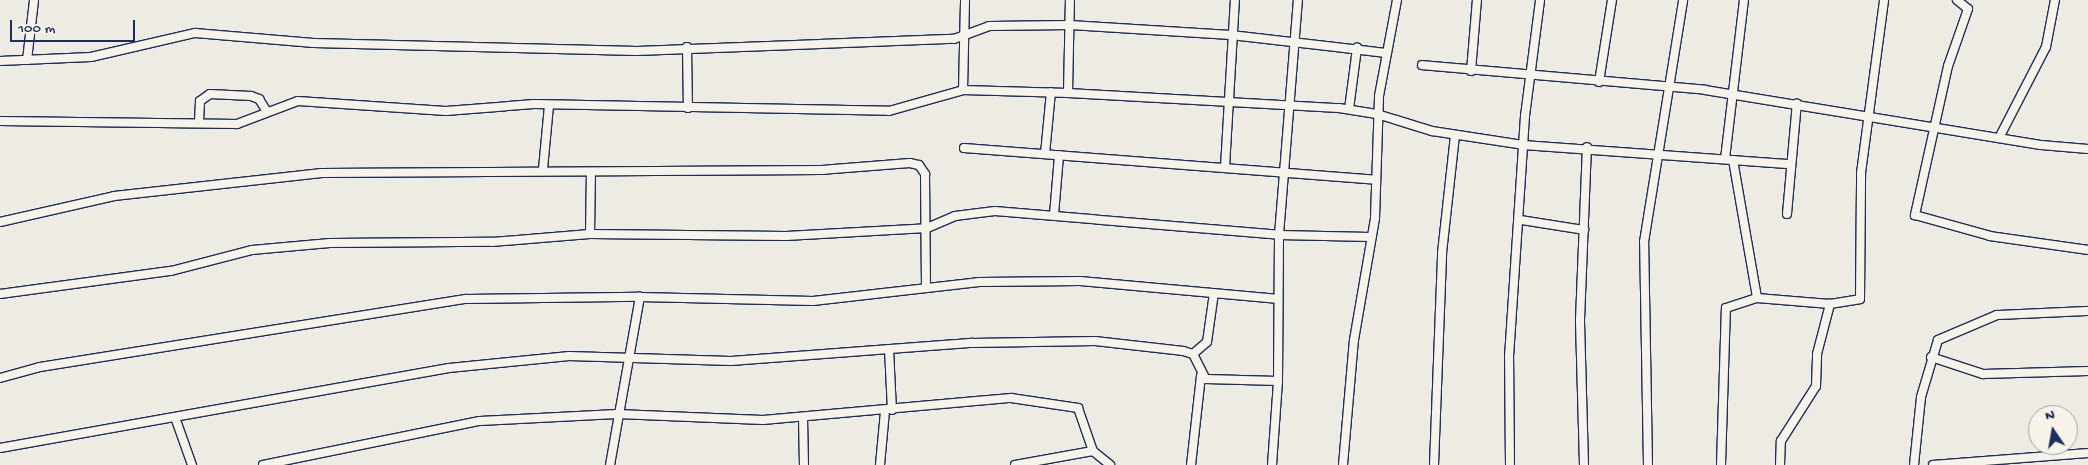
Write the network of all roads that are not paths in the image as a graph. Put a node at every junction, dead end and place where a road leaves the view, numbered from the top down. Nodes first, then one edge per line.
1 (34, 0) edge
2 (965, 0) edge
3 (1070, 0) edge
4 (1235, 0) edge
5 (1298, 0) edge
6 (1398, 0) edge
7 (1477, 0) edge
8 (1540, 0) edge
9 (1612, 0) edge
10 (1683, 0) edge
11 (1744, 0) edge
12 (1884, 0) edge
13 (1957, 0) edge
14 (2055, 0) edge
15 (1967, 2) edge
16 (1070, 25) junction
17 (1231, 35) junction
18 (966, 36) junction
19 (1295, 41) junction
20 (687, 47) junction
21 (1357, 48) junction
22 (1386, 52) junction
23 (27, 60) junction
24 (0, 61) edge
25 (1422, 65) dead end
26 (1471, 71) junction
27 (1528, 76) junction
28 (1600, 82) junction
29 (1667, 87) junction
30 (963, 90) junction
31 (1051, 92) junction
32 (1068, 92) junction
33 (1736, 95) junction
34 (1798, 103) junction
35 (1229, 104) junction
36 (549, 105) junction
37 (1292, 106) junction
38 (688, 108) junction
39 (1349, 110) junction
40 (267, 112) junction
41 (1377, 114) junction
42 (1870, 116) junction
43 (0, 121) edge
44 (199, 121) junction
45 (1935, 127) junction
46 (1455, 136) junction
47 (1999, 138) junction
48 (1523, 145) junction
49 (1587, 147) junction
50 (964, 148) dead end
51 (2088, 149) edge
52 (1046, 154) junction
53 (1655, 154) junction
54 (1058, 155) junction
55 (1725, 160) junction
56 (1733, 160) junction
57 (1790, 164) junction
58 (1225, 168) junction
59 (543, 169) junction
60 (591, 172) junction
61 (1286, 174) junction
62 (1376, 180) junction
63 (1787, 214) dead end
64 (1054, 215) junction
65 (1521, 220) junction
66 (0, 222) edge
67 (927, 228) junction
68 (1584, 230) junction
69 (590, 234) junction
70 (1279, 236) junction
71 (1370, 237) junction
72 (2088, 250) edge
73 (926, 287) junction
74 (0, 293) edge
75 (1214, 293) junction
76 (640, 297) junction
77 (1757, 298) junction
78 (1276, 299) junction
79 (1830, 304) junction
80 (2088, 311) edge
81 (889, 350) junction
82 (1192, 354) junction
83 (632, 356) junction
84 (1931, 357) junction
85 (2088, 371) edge
86 (1201, 376) junction
87 (0, 378) edge
88 (1278, 382) junction
89 (889, 411) junction
90 (617, 414) junction
91 (803, 418) junction
92 (176, 420) junction
93 (0, 448) edge
94 (1093, 451) junction
95 (2088, 453) edge
96 (192, 465) edge
97 (263, 465) edge
98 (610, 465) edge
99 (804, 465) edge
100 (880, 465) edge
101 (1015, 465) edge
102 (1110, 465) edge
103 (1191, 465) edge
104 (1272, 465) edge
105 (1343, 465) edge
106 (1434, 465) edge
107 (1510, 465) edge
108 (1584, 465) edge
109 (1648, 465) edge
110 (1721, 465) edge
111 (1780, 465) edge
112 (1914, 465) edge
113 (1933, 465) edge

1 - 23 street
2 - 18 street
3 - 16 street
4 - 17 street
5 - 19 street
6 - 22 street
7 - 26 street
8 - 27 street
9 - 28 street
10 - 29 street
11 - 33 street
12 - 42 street
13 - 15 street
14 - 47 street
15 - 45 street
16 - 17 street
16 - 18 street
16 - 32 street
17 - 19 street
17 - 35 street
18 - 20 street
18 - 30 street
19 - 21 street
19 - 37 street
20 - 23 street
20 - 38 street
21 - 22 street
21 - 39 street
22 - 41 street
23 - 24 street
25 - 26 street
26 - 27 street
27 - 28 street
27 - 48 street
28 - 29 street
29 - 33 street
29 - 53 street
30 - 31 street
30 - 38 street
31 - 32 street
31 - 52 street
32 - 35 street
33 - 34 street
33 - 55 street
34 - 42 street
34 - 57 street
35 - 37 street
35 - 58 street
36 - 38 street
36 - 40 street
36 - 59 street
37 - 39 street
37 - 61 street
39 - 41 street
40 - 44 street
40 - 44 street
41 - 46 street
41 - 62 street
42 - 45 street
42 - 79 street
43 - 44 street
45 - 47 street
45 - 72 street
46 - 48 street
46 - 106 street
47 - 51 street
48 - 49 street
48 - 65 street
49 - 53 street
49 - 68 street
50 - 52 street
52 - 54 street
53 - 55 street
53 - 109 street
54 - 58 street
54 - 64 street
55 - 56 street
56 - 57 street
56 - 77 street
57 - 63 street
58 - 61 street
59 - 60 street
59 - 66 street
60 - 67 street
60 - 69 street
61 - 62 street
61 - 70 street
62 - 71 street
64 - 67 street
64 - 70 street
65 - 68 street
65 - 107 street
67 - 69 street
67 - 73 street
68 - 108 street
69 - 74 street
70 - 71 street
70 - 78 street
71 - 105 street
73 - 75 street
73 - 76 street
75 - 78 street
75 - 82 street
76 - 83 street
76 - 87 street
77 - 79 street
77 - 110 street
78 - 88 street
79 - 111 street
80 - 84 street
81 - 82 street
81 - 83 street
81 - 89 street
82 - 86 street
83 - 90 street
83 - 92 street
84 - 85 street
84 - 112 street
86 - 88 street
86 - 103 street
88 - 104 street
89 - 91 street
89 - 94 street
89 - 100 street
90 - 91 street
90 - 97 street
90 - 98 street
91 - 99 street
92 - 93 street
92 - 96 street
94 - 101 street
94 - 102 street
95 - 113 street

